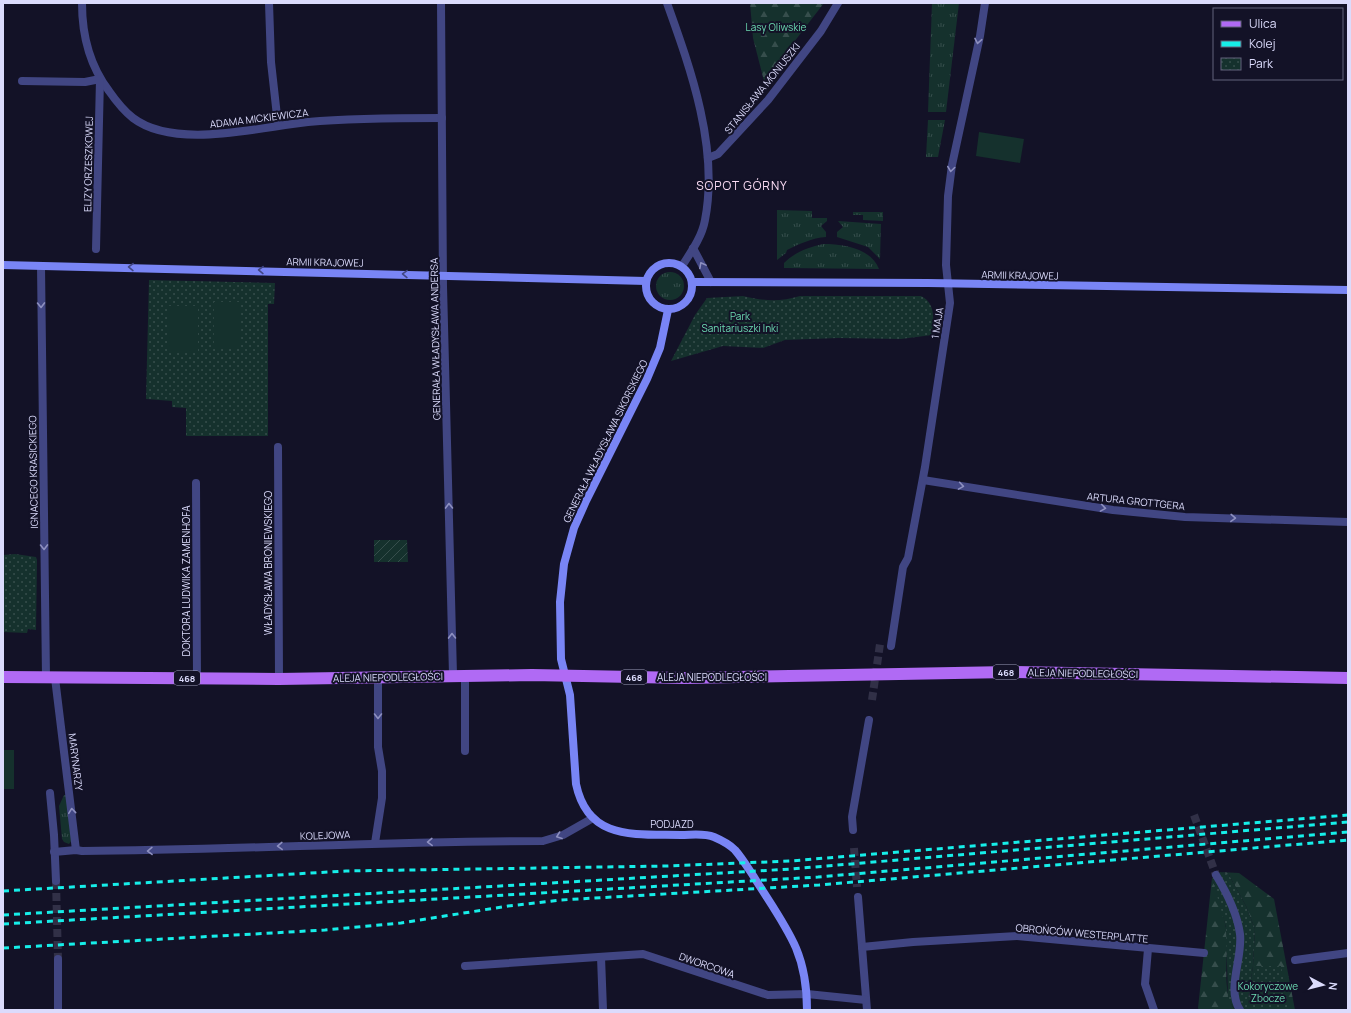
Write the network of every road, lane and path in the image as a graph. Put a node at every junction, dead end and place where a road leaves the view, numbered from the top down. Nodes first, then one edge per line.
1 (82, 3) edge
2 (268, 3) edge
3 (441, 3) edge
4 (667, 3) edge
5 (838, 3) edge
6 (985, 3) edge
7 (100, 79) junction
8 (22, 81) dead end
9 (442, 118) junction
10 (278, 125) junction
11 (708, 158) junction
12 (693, 248) junction
13 (96, 250) dead end
14 (3, 265) edge
15 (41, 266) junction
16 (682, 266) junction
17 (444, 275) junction
18 (646, 281) junction
19 (692, 282) junction
20 (711, 282) junction
21 (948, 284) junction
22 (1348, 290) edge
23 (668, 310) junction
24 (278, 447) dead end
25 (923, 480) junction
26 (196, 483) dead end
27 (1348, 522) edge
28 (891, 646) dead end
29 (459, 675) junction
30 (565, 676) junction
31 (3, 677) edge
32 (378, 677) junction
33 (51, 678) junction
34 (197, 678) junction
35 (1348, 678) edge
36 (279, 679) junction
37 (869, 720) dead end
38 (465, 751) dead end
39 (50, 793) dead end
40 (593, 818) junction
41 (853, 830) dead end
42 (375, 843) junction
43 (76, 850) junction
44 (54, 852) junction
45 (1216, 875) tunnel mouth
46 (56, 881) tunnel mouth
47 (858, 897) tunnel mouth
48 (862, 947) junction
49 (1148, 949) junction
50 (1204, 952) dead end
51 (1348, 954) edge
52 (601, 957) junction
53 (58, 960) tunnel mouth
54 (1295, 960) dead end
55 (465, 966) dead end
56 (807, 994) junction
57 (866, 1000) junction
58 (58, 1010) edge
59 (604, 1010) edge
60 (807, 1010) edge
61 (867, 1010) edge
62 (1154, 1010) edge
63 (1240, 1010) edge

1 - 7 street, ADAMA MICKIEWICZA
2 - 10 street
3 - 9 street, GENERAŁA WŁADYSŁAWA ANDERSA
4 - 11 street
5 - 11 street, STANISŁAWA MONIUSZKI
6 -> 21 street, 1 MAJA
7 - 8 street
7 - 10 street, ADAMA MICKIEWICZA
7 - 13 street, ELIZY ORZESZKOWEJ
9 - 10 street, ADAMA MICKIEWICZA
9 - 17 street, GENERAŁA WŁADYSŁAWA ANDERSA
11 - 12 street
12 - 16 street
20 -> 12 street
14 - 15 street, ARMII KRAJOWEJ
17 -> 15 street, ARMII KRAJOWEJ
15 -> 33 street, IGNACEGO KRASICKIEGO
16 - 18 street
16 - 19 street
17 - 18 street, ARMII KRAJOWEJ
29 -> 17 street, GENERAŁA WŁADYSŁAWA ANDERSA
18 - 23 street
19 - 20 street, ARMII KRAJOWEJ
19 - 23 street
20 - 21 street, ARMII KRAJOWEJ
21 - 22 street, ARMII KRAJOWEJ
21 - 25 street, 1 MAJA
23 - 30 street, GENERAŁA WŁADYSŁAWA SIKORSKIEGO
24 - 36 street, WŁADYSŁAWA BRONIEWSKIEGO
25 -> 27 street, ARTURA GROTTGERA
25 - 28 street, 1 MAJA
26 - 34 street, DOKTORA LUDWIKA ZAMENHOFA
29 - 30 main road, ALEJA NIEPODLEGŁOŚCI / 468
29 - 32 main road, ALEJA NIEPODLEGŁOŚCI / 468
29 - 38 street, GENERAŁA WŁADYSŁAWA ANDERSA
30 - 35 main road, ALEJA NIEPODLEGŁOŚCI / 468
30 - 40 street, PODJAZD
31 - 33 main road, ALEJA NIEPODLEGŁOŚCI / 468
32 - 36 main road, ALEJA NIEPODLEGŁOŚCI / 468
32 -> 42 street
33 - 34 main road, ALEJA NIEPODLEGŁOŚCI / 468
43 -> 33 street, MARYNARZY
34 - 36 main road, ALEJA NIEPODLEGŁOŚCI / 468
37 - 41 street
39 - 44 street
40 -> 42 street, KOLEJOWA
40 - 56 street, PODJAZD
42 -> 43 street, KOLEJOWA
43 - 44 street, KOLEJOWA
44 - 46 street
45 - 63 street
47 - 48 street
48 - 49 street, OBROŃCÓW WESTERPLATTE
48 - 57 street
49 - 50 street, OBROŃCÓW WESTERPLATTE
49 - 62 street
51 - 54 street
52 - 55 street, DWORCOWA
52 - 56 street, DWORCOWA
52 - 59 street
53 - 58 street
56 - 57 street, DWORCOWA
56 - 60 street, PODJAZD
57 - 61 street

